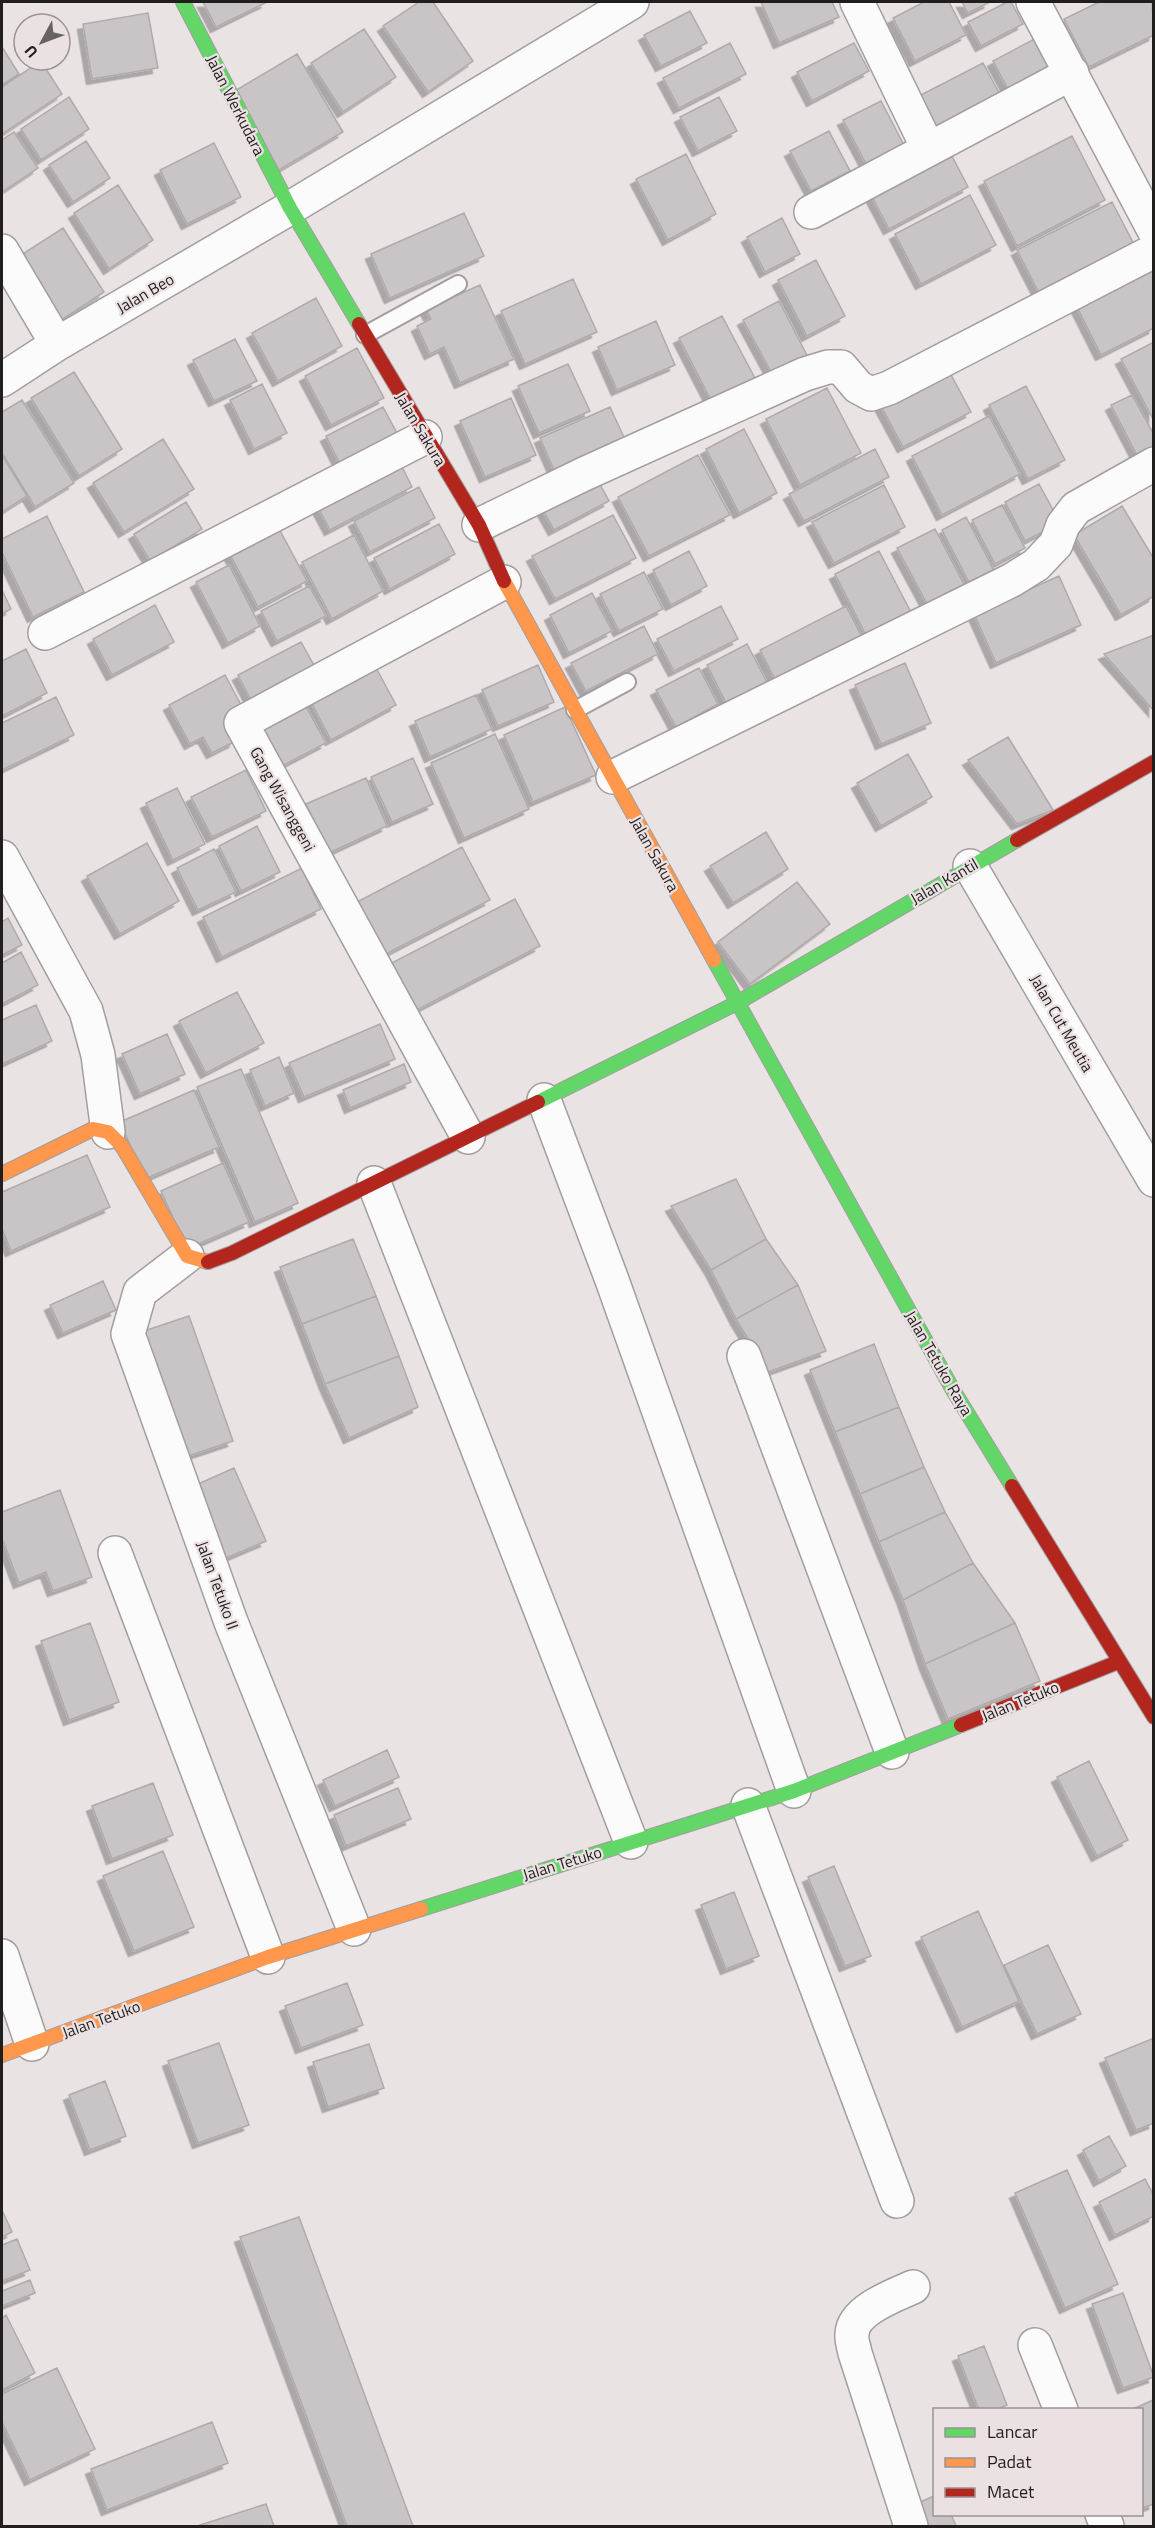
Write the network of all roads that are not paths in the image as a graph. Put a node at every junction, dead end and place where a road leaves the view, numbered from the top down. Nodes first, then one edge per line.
1 (183, 2) edge
2 (632, 2) edge
3 (857, 2) edge
4 (1033, 2) edge
5 (595, 10) edge
6 (1072, 74) junction
7 (928, 148) junction
8 (290, 208) junction
9 (811, 212) dead end
10 (1154, 230) edge
11 (1154, 250) edge
12 (2, 251) edge
13 (458, 284) dead end
14 (365, 335) junction
15 (57, 344) junction
16 (2, 381) edge
17 (424, 437) junction
18 (1154, 464) edge
19 (479, 525) junction
20 (504, 582) junction
21 (45, 633) dead end
22 (627, 681) dead end
23 (575, 710) junction
24 (1151, 771) edge
25 (613, 777) junction
26 (2, 857) edge
27 (970, 866) junction
28 (737, 1003) junction
29 (544, 1100) junction
30 (108, 1132) junction
31 (468, 1137) junction
32 (2, 1174) edge
33 (1154, 1180) edge
34 (374, 1183) junction
35 (187, 1256) junction
36 (744, 1356) dead end
37 (114, 1553) dead end
38 (1118, 1662) junction
39 (1154, 1717) edge
40 (892, 1752) junction
41 (794, 1791) junction
42 (748, 1805) junction
43 (631, 1842) junction
44 (354, 1929) junction
45 (2, 1956) edge
46 (268, 1956) junction
47 (32, 2044) junction
48 (2, 2055) edge
49 (897, 2201) dead end
50 (913, 2287) dead end
51 (1035, 2345) dead end
52 (1061, 2408) edge
53 (911, 2526) edge

1 - 8 street, Jalan Werkudara
2 - 5 street
3 - 7 street
4 - 6 street
5 - 8 street
6 - 7 street
6 - 10 street
7 - 9 street
8 - 14 street, Jalan Sakura
8 - 15 street, Jalan Beo
11 - 19 street
12 - 15 street
13 - 14 lane
14 - 17 street, Jalan Sakura
15 - 16 street, Jalan Beo
17 - 19 street, Jalan Sakura
17 - 21 street
18 - 25 street
19 - 20 street, Jalan Sakura
20 - 23 street, Jalan Sakura
20 - 31 street, Gang Wisanggeni
22 - 23 lane
23 - 25 street, Jalan Sakura
24 - 27 street, Jalan Kantil
25 - 28 street, Jalan Sakura
26 - 30 street
27 - 28 street, Jalan Kantil
27 - 33 street, Jalan Cut Meutia
28 - 29 street, Jalan Kantil
28 - 38 street, Jalan Tetuko Raya
29 - 31 street, Jalan Kantil
29 - 41 street
30 - 32 street
30 - 35 street
31 - 34 street, Jalan Kantil
34 - 35 street, Jalan Kantil
34 - 43 street
35 - 44 street, Jalan Tetuko II
36 - 40 street
37 - 46 street
38 - 39 street, Jalan Tetuko Raya
38 - 40 street, Jalan Tetuko
40 - 41 street, Jalan Tetuko
41 - 42 street, Jalan Tetuko
42 - 43 street, Jalan Tetuko
42 - 49 street
43 - 44 street, Jalan Tetuko
44 - 46 street, Jalan Tetuko
45 - 47 street
46 - 47 street, Jalan Tetuko
47 - 48 street, Jalan Tetuko
50 - 53 street
51 - 52 street

